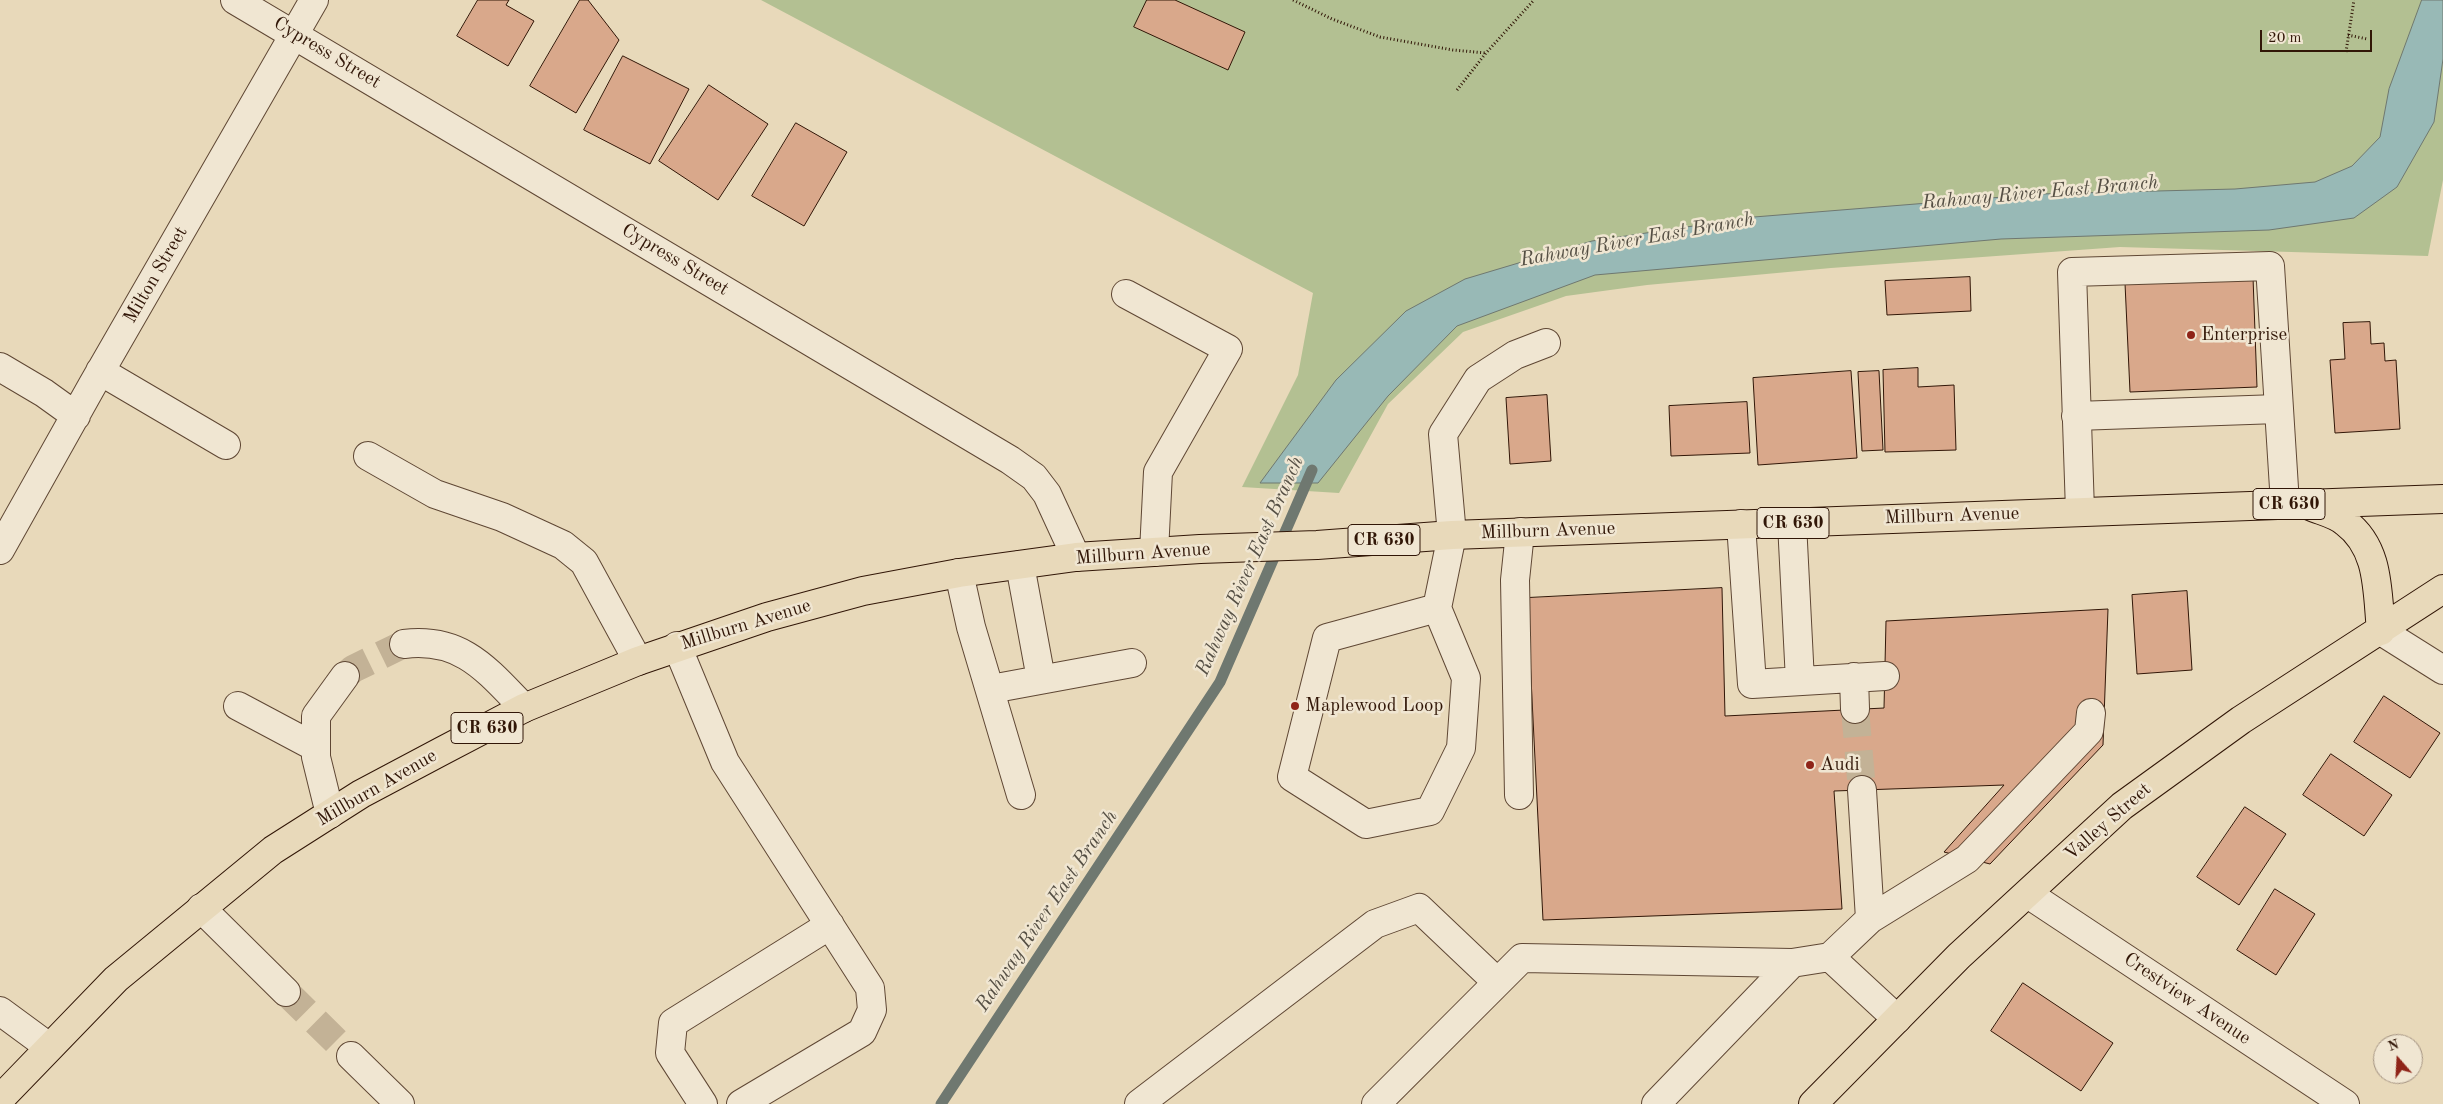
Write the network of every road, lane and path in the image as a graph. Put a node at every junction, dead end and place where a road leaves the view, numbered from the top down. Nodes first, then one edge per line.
1 (235, 0) edge
2 (314, 0) edge
3 (1293, 0) edge
4 (1534, 0) edge
5 (2354, 0) edge
6 (294, 34) junction
7 (2348, 35) junction
8 (2367, 39) dead end
9 (2346, 52) dead end
10 (1486, 53) junction
11 (1457, 90) dead end
12 (1126, 294) dead end
13 (1546, 343) dead end
14 (0, 367) edge
15 (100, 371) junction
16 (2278, 409) junction
17 (76, 416) junction
18 (2076, 416) junction
19 (226, 445) dead end
20 (368, 456) dead end
21 (2443, 499) edge
22 (2294, 504) junction
23 (2080, 511) junction
24 (1792, 523) junction
25 (1741, 524) junction
26 (1520, 532) junction
27 (1452, 535) junction
28 (0, 550) edge
29 (1154, 552) junction
30 (1076, 558) junction
31 (1020, 565) junction
32 (959, 572) junction
33 (2443, 589) edge
34 (1437, 608) junction
35 (2381, 631) junction
36 (404, 644) tunnel mouth
37 (678, 646) junction
38 (638, 661) junction
39 (1132, 663) dead end
40 (2443, 670) edge
41 (345, 676) tunnel mouth
42 (1885, 676) dead end
43 (1854, 677) junction
44 (1041, 679) junction
45 (1800, 682) junction
46 (991, 689) junction
47 (238, 706) dead end
48 (524, 708) junction
49 (1855, 709) tunnel mouth
50 (2091, 713) dead end
51 (315, 747) junction
52 (1862, 790) tunnel mouth
53 (1519, 794) dead end
54 (1022, 795) dead end
55 (330, 814) junction
56 (2028, 894) junction
57 (202, 908) junction
58 (1870, 919) junction
59 (830, 925) junction
60 (1830, 957) junction
61 (1792, 963) junction
62 (1497, 982) junction
63 (286, 992) tunnel mouth
64 (0, 1011) edge
65 (1897, 1018) junction
66 (49, 1047) junction
67 (351, 1056) tunnel mouth
68 (0, 1099) edge
69 (400, 1104) edge
70 (703, 1104) edge
71 (741, 1104) edge
72 (1139, 1104) edge
73 (1376, 1104) edge
74 (1656, 1104) edge
75 (1813, 1104) edge
76 (2345, 1104) edge

1 - 6 street, Cypress Street
2 - 6 street, Milton Street
3 - 10 path
4 - 10 path
5 - 7 path
6 - 15 street, Milton Street
6 - 30 street, Cypress Street
7 - 8 path
7 - 9 path
10 - 11 path
12 - 29 street
13 - 27 street
14 - 17 street
15 - 17 street, Milton Street
15 - 19 street
16 - 18 street
16 - 18 street
16 - 22 street
17 - 28 street, Milton Street
18 - 23 street
20 - 38 street
21 - 22 main road, Millburn Avenue / CR 630
22 - 23 main road, Millburn Avenue / CR 630
22 - 35 main road
23 - 24 main road, Millburn Avenue / CR 630
24 - 25 main road, Millburn Avenue / CR 630
24 - 45 street
25 - 26 main road, Millburn Avenue / CR 630
25 - 45 street
26 - 27 main road, Millburn Avenue / CR 630
26 - 53 street
27 - 29 main road, Millburn Avenue / CR 630
27 - 34 street
29 - 30 main road, Millburn Avenue / CR 630
30 - 31 main road, Millburn Avenue / CR 630
31 - 32 main road, Millburn Avenue / CR 630
31 - 44 street
32 - 37 main road, Millburn Avenue / CR 630
32 - 46 street
33 - 35 main road, Valley Street
34 - 34 street
35 - 40 street
35 - 56 main road, Valley Street
36 - 48 street
37 - 38 main road, Millburn Avenue / CR 630
37 - 59 street
38 - 48 main road, Millburn Avenue / CR 630
39 - 44 street
41 - 51 street
42 - 43 street
43 - 45 street
43 - 49 street
44 - 46 street
46 - 54 street
47 - 51 street
48 - 55 main road, Millburn Avenue / CR 630
50 - 58 street
51 - 55 street
52 - 58 street
55 - 57 main road, Millburn Avenue / CR 630
56 - 65 main road, Valley Street
56 - 76 street, Crestview Avenue
57 - 63 street
57 - 66 main road, Millburn Avenue / CR 630
58 - 60 street
59 - 70 street
59 - 71 street
60 - 61 street
60 - 65 street
61 - 62 street
61 - 74 street
62 - 72 street
62 - 73 street
64 - 66 street
65 - 75 main road, Valley Street
66 - 68 main road, Millburn Avenue / CR 630
67 - 69 street

